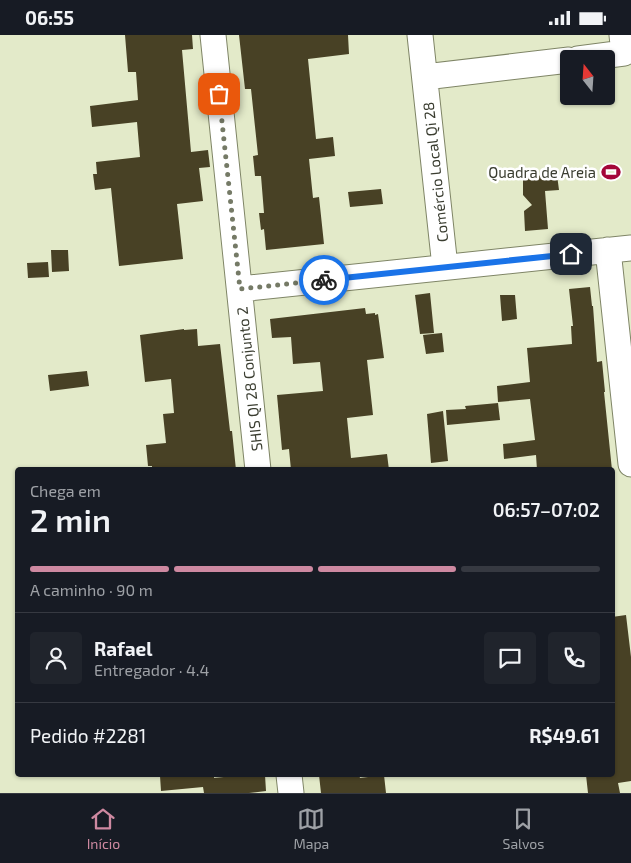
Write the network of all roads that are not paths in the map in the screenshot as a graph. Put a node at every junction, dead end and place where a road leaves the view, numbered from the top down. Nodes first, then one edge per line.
1 (213, 35) edge
2 (420, 35) edge
3 (622, 35) edge
4 (615, 54) edge
5 (560, 61) edge
6 (425, 77) junction
7 (619, 249) edge
8 (445, 267) junction
9 (240, 289) junction
10 (631, 464) edge
11 (258, 467) edge
12 (289, 777) edge
13 (291, 793) edge

1 - 9 street, SHIS QI 28 Conjunto 2
2 - 6 street, Comércio Local Qi 28
3 - 4 street
5 - 6 street
6 - 8 street, Comércio Local Qi 28
7 - 8 street
7 - 10 street
8 - 9 street
9 - 11 street, SHIS QI 28 Conjunto 2
12 - 13 street

